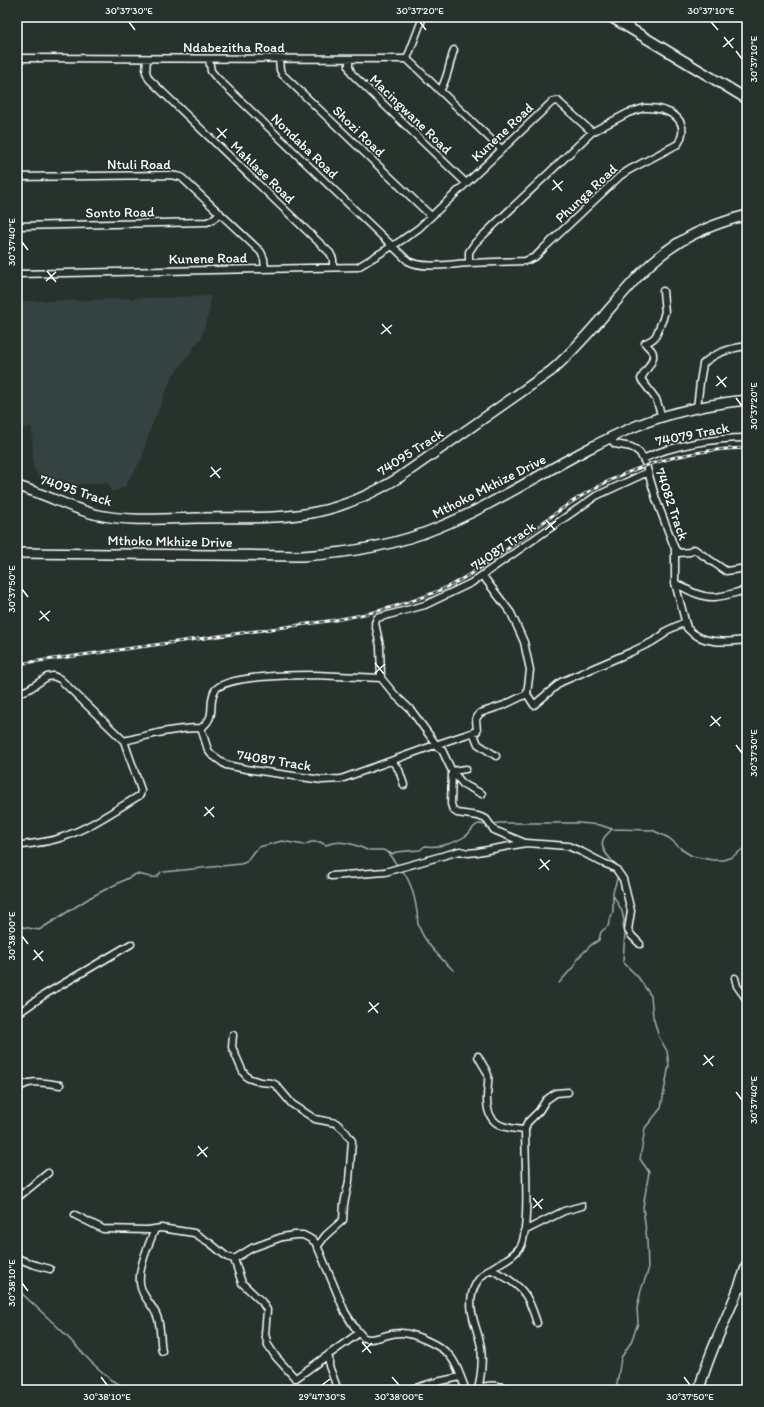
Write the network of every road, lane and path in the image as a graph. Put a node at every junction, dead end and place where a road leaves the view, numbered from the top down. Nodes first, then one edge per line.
1 (423, 17) edge
2 (611, 17) edge
3 (454, 50) dead end
4 (17, 58) edge
5 (147, 59) junction
6 (209, 59) junction
7 (279, 59) junction
8 (348, 59) junction
9 (407, 59) junction
10 (440, 91) junction
11 (747, 99) edge
12 (592, 132) junction
13 (501, 149) junction
14 (17, 177) edge
15 (466, 183) junction
16 (220, 213) junction
17 (747, 215) edge
18 (431, 216) junction
19 (17, 226) edge
20 (393, 246) junction
21 (468, 263) junction
22 (333, 267) junction
23 (265, 269) junction
24 (17, 274) edge
25 (662, 291) dead end
26 (747, 346) edge
27 (747, 400) edge
28 (697, 408) junction
29 (662, 417) junction
30 (610, 438) junction
31 (747, 438) edge
32 (642, 459) junction
33 (648, 472) junction
34 (17, 486) edge
35 (675, 549) junction
36 (17, 552) edge
37 (747, 568) edge
38 (483, 576) junction
39 (676, 584) junction
40 (747, 590) edge
41 (685, 622) junction
42 (747, 640) edge
43 (381, 678) junction
44 (17, 694) edge
45 (527, 694) junction
46 (201, 728) junction
47 (473, 732) junction
48 (124, 741) junction
49 (435, 745) junction
50 (496, 756) dead end
51 (392, 761) junction
52 (466, 769) dead end
53 (452, 771) junction
54 (404, 786) dead end
55 (482, 794) dead end
56 (526, 843) junction
57 (17, 846) edge
58 (331, 876) dead end
59 (131, 944) dead end
60 (640, 944) dead end
61 (735, 978) dead end
62 (747, 1000) edge
63 (17, 1014) edge
64 (233, 1035) dead end
65 (478, 1056) dead end
66 (60, 1085) dead end
67 (17, 1089) edge
68 (568, 1092) dead end
69 (525, 1130) junction
70 (48, 1173) dead end
71 (17, 1198) edge
72 (582, 1206) dead end
73 (75, 1215) dead end
74 (154, 1229) junction
75 (524, 1231) junction
76 (317, 1246) junction
77 (17, 1258) edge
78 (234, 1259) junction
79 (747, 1264) edge
80 (490, 1268) junction
81 (50, 1269) dead end
82 (747, 1286) edge
83 (738, 1291) junction
84 (537, 1323) dead end
85 (359, 1333) junction
86 (162, 1350) dead end
87 (329, 1354) junction
88 (460, 1377) junction
89 (478, 1389) edge
90 (338, 1390) edge
91 (409, 1390) edge
92 (466, 1390) edge
93 (513, 1390) edge
94 (699, 1390) edge

1 - 9 street
2 - 11 street
3 - 10 street
4 - 5 street, Ndabezitha Road
5 - 6 street, Ndabezitha Road
5 - 22 street, Mahlase Road
6 - 7 street, Ndabezitha Road
6 - 20 street, Nondaba Road
7 - 8 street, Ndabezitha Road
7 - 18 street, Shozi Road
8 - 9 street, Ndabezitha Road
8 - 15 street, Macingwane Road
9 - 10 street
10 - 13 street
12 - 13 street, Kunene Road
12 - 21 street, Phunga Road
12 - 21 street, Phunga Road
13 - 15 street, Kunene Road
14 - 16 street, Ntuli Road
15 - 18 street, Kunene Road
16 - 19 street, Sonto Road
16 - 23 street, Ntuli Road
17 - 34 street, 74095 Track
18 - 20 street, Kunene Road
20 - 21 street
20 - 22 street, Kunene Road
22 - 23 street, Kunene Road
23 - 24 street, Kunene Road
25 - 29 street
26 - 28 street
27 - 28 street, Mthoko Mkhize Drive
28 - 29 street, Mthoko Mkhize Drive
29 - 30 street, Mthoko Mkhize Drive
30 - 32 street, 74082 Track
30 - 36 street, Mthoko Mkhize Drive
31 - 32 street, 74079 Track
32 - 33 street, 74082 Track
33 - 35 street, 74082 Track
33 - 38 street, 74087 Track
35 - 37 street
35 - 39 street, 74082 Track
38 - 43 street, 74087 Track
38 - 45 street
39 - 40 street
39 - 41 street, 74082 Track
41 - 42 street, 74082 Track
41 - 45 street
43 - 46 street
43 - 49 street
44 - 48 street
45 - 47 street
46 - 48 street
46 - 51 street, 74087 Track
47 - 49 street, 74087 Track
47 - 50 street
48 - 57 street
49 - 51 street, 74087 Track
49 - 53 street
51 - 54 street
52 - 53 street
53 - 55 street
53 - 56 street
56 - 58 street
56 - 60 street
59 - 63 street
61 - 62 street
64 - 76 street
65 - 69 street
66 - 67 street
68 - 69 street
69 - 75 street
70 - 71 street
72 - 75 street
73 - 74 street
74 - 78 street
74 - 86 street
75 - 80 street
76 - 78 street
76 - 85 street
77 - 81 street
78 - 87 street
79 - 83 street
80 - 84 street
80 - 89 street
82 - 83 street
83 - 94 street
85 - 87 street
85 - 88 street
87 - 90 street
88 - 91 street
88 - 92 street
89 - 93 street

